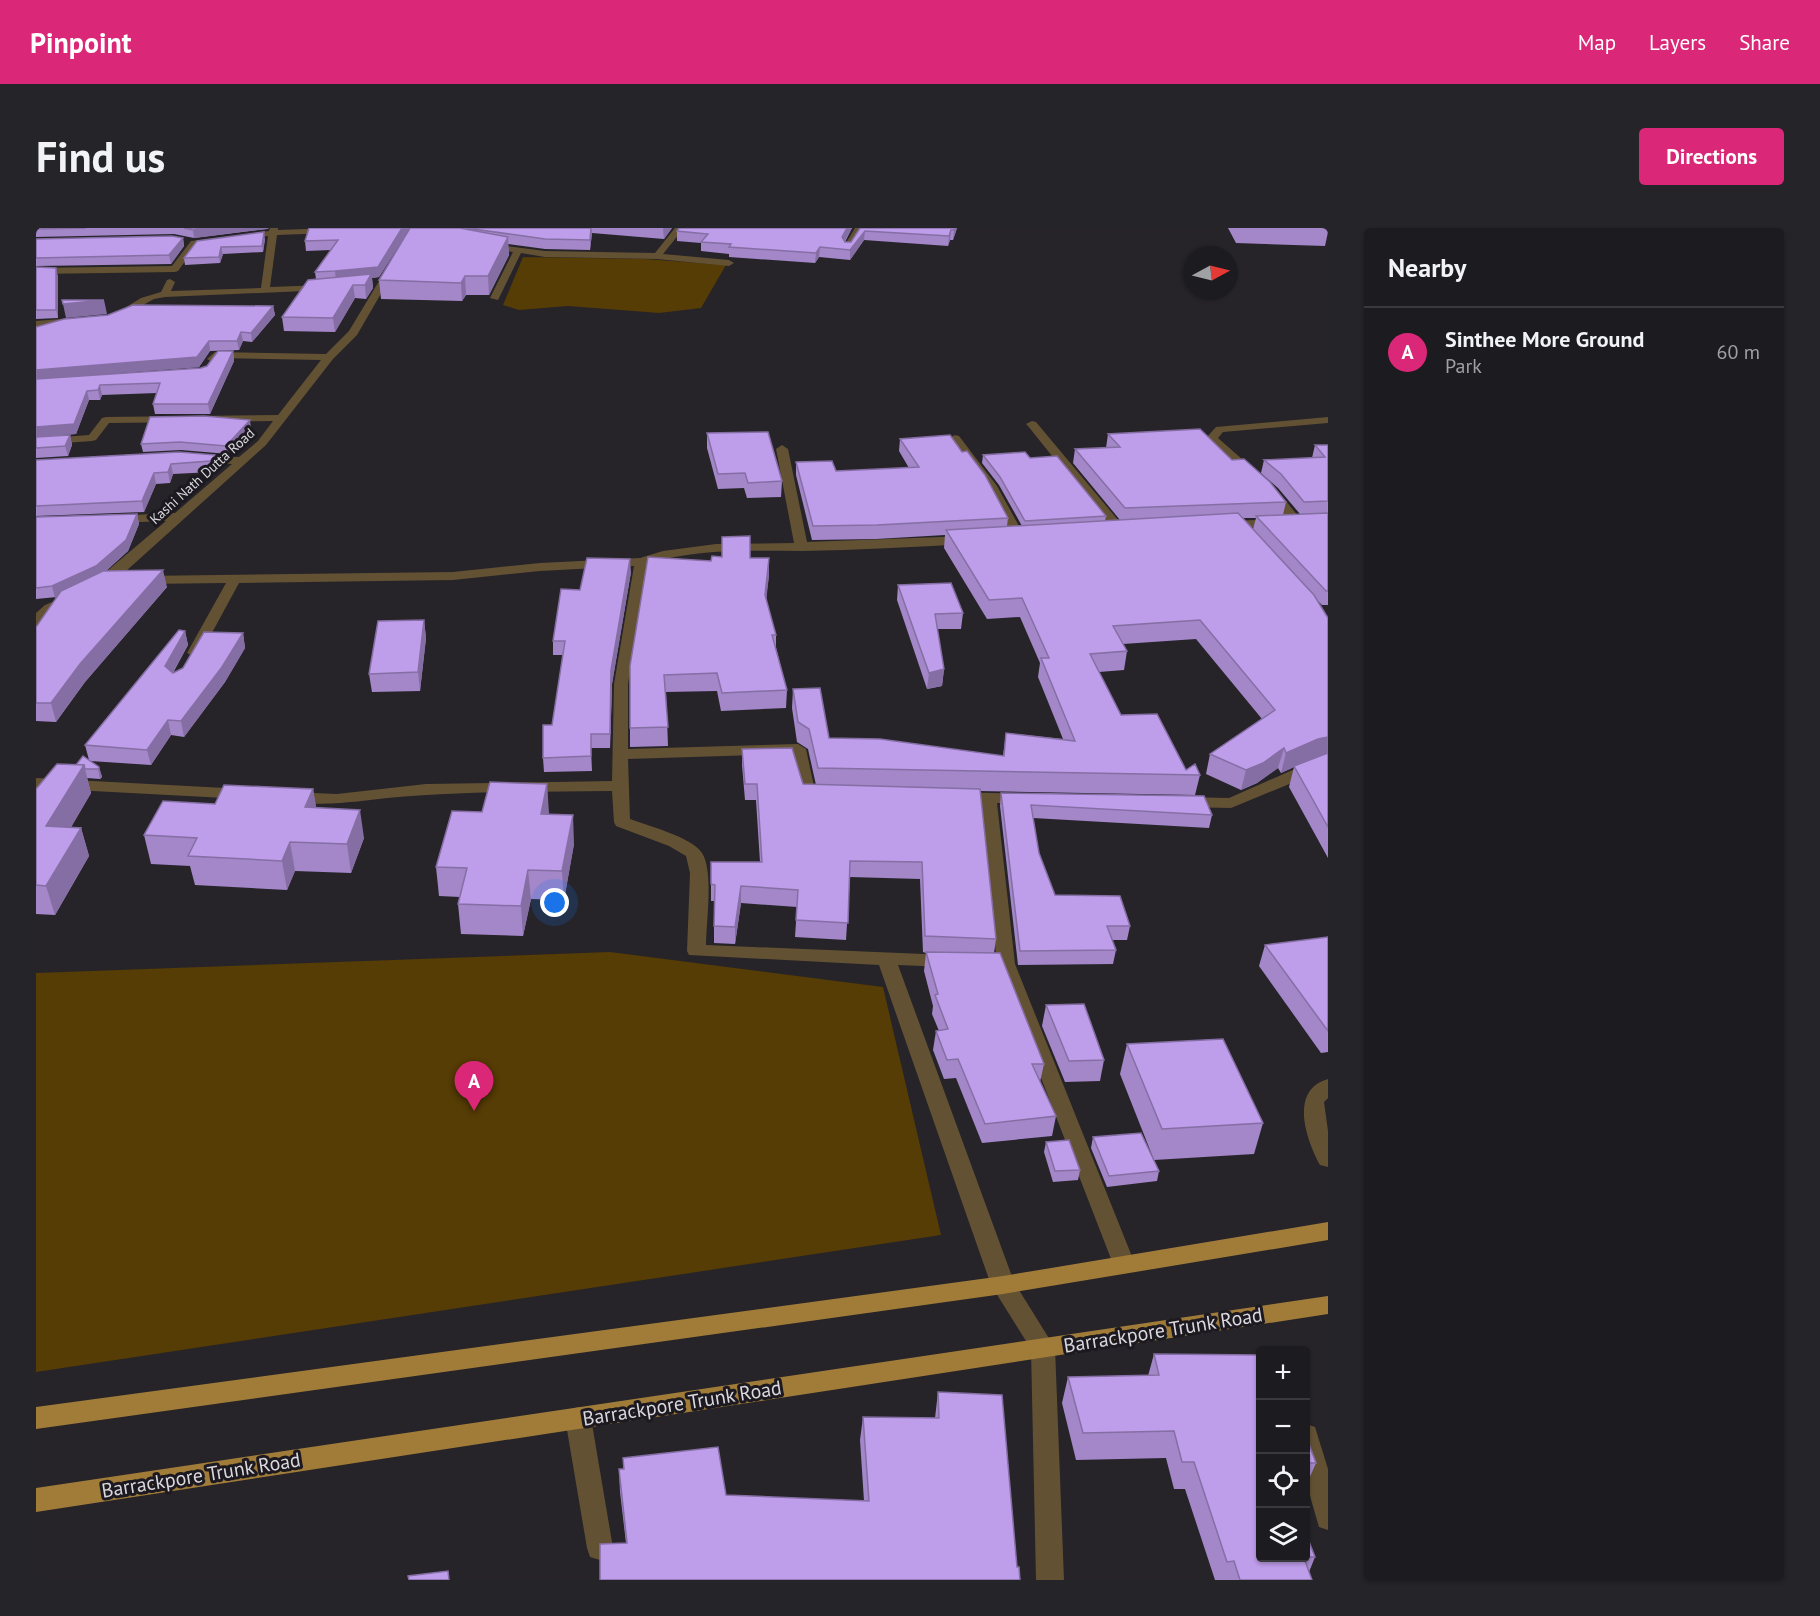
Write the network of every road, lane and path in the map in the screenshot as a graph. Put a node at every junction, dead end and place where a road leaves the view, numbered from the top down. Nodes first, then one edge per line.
1 (680, 228) edge
2 (858, 228) edge
3 (273, 230) edge
4 (336, 230) edge
5 (416, 233) edge
6 (471, 243) edge
7 (847, 248) edge
8 (518, 251) junction
9 (657, 256) junction
10 (729, 263) dead end
11 (175, 269) junction
12 (36, 271) edge
13 (336, 287) edge
14 (266, 291) junction
15 (165, 294) junction
16 (495, 298) dead end
17 (100, 320) edge
18 (82, 321) edge
19 (36, 324) edge
20 (329, 357) junction
21 (203, 372) edge
22 (282, 418) junction
23 (1328, 420) edge
24 (1032, 424) dead end
25 (955, 438) edge
26 (36, 442) edge
27 (782, 449) dead end
28 (181, 456) edge
29 (242, 461) junction
30 (179, 517) junction
31 (96, 520) edge
32 (1239, 525) junction
33 (1217, 526) edge
34 (1096, 531) edge
35 (1019, 537) edge
36 (986, 539) edge
37 (1254, 541) edge
38 (801, 547) junction
39 (641, 562) junction
40 (235, 578) junction
41 (105, 582) junction
42 (43, 608) edge
43 (36, 621) edge
44 (187, 664) edge
45 (621, 754) junction
46 (1328, 763) edge
47 (36, 783) edge
48 (620, 786) junction
49 (831, 796) edge
50 (944, 797) edge
51 (988, 798) junction
52 (1045, 799) edge
53 (1168, 802) edge
54 (886, 959) junction
55 (1006, 963) junction
56 (1328, 1086) edge
57 (1328, 1159) edge
58 (1328, 1231) edge
59 (1124, 1264) junction
60 (1003, 1285) junction
61 (1328, 1305) edge
62 (1043, 1348) junction
63 (36, 1418) edge
64 (578, 1418) junction
65 (1310, 1453) edge
66 (36, 1500) edge
67 (1328, 1518) edge
68 (600, 1548) edge
69 (1050, 1580) edge

1 - 9 street
2 - 7 street
3 - 4 street
3 - 11 street
3 - 14 street
5 - 20 street, Kashi Nath Dutta Road
6 - 8 street
8 - 9 street
8 - 16 street
9 - 10 street
11 - 12 street
11 - 15 street
13 - 14 street
14 - 15 street
15 - 17 street
18 - 19 street
20 - 21 street
20 - 22 street, Kashi Nath Dutta Road
22 - 26 street
22 - 29 street, Kashi Nath Dutta Road
23 - 32 street
24 - 34 street
25 - 35 street
27 - 38 street
28 - 29 street
29 - 30 street, Kashi Nath Dutta Road
30 - 31 street
30 - 41 street, Kashi Nath Dutta Road
32 - 33 street
32 - 37 street
36 - 38 street
38 - 39 street
39 - 40 street
39 - 45 street
40 - 41 street
40 - 44 street
41 - 42 street, Kashi Nath Dutta Road
42 - 43 street, Kashi Nath Dutta Road
45 - 48 street
45 - 49 street
46 - 53 street
47 - 48 street
48 - 54 street
50 - 51 street
51 - 52 street
51 - 55 street
54 - 55 street
54 - 60 street
55 - 59 street
56 - 57 street
58 - 59 main road
59 - 60 main road
60 - 62 street
60 - 63 main road
61 - 62 main road, Barrackpore Trunk Road
62 - 64 main road, Barrackpore Trunk Road
62 - 69 street
64 - 66 main road, Barrackpore Trunk Road
64 - 68 street
65 - 67 street

